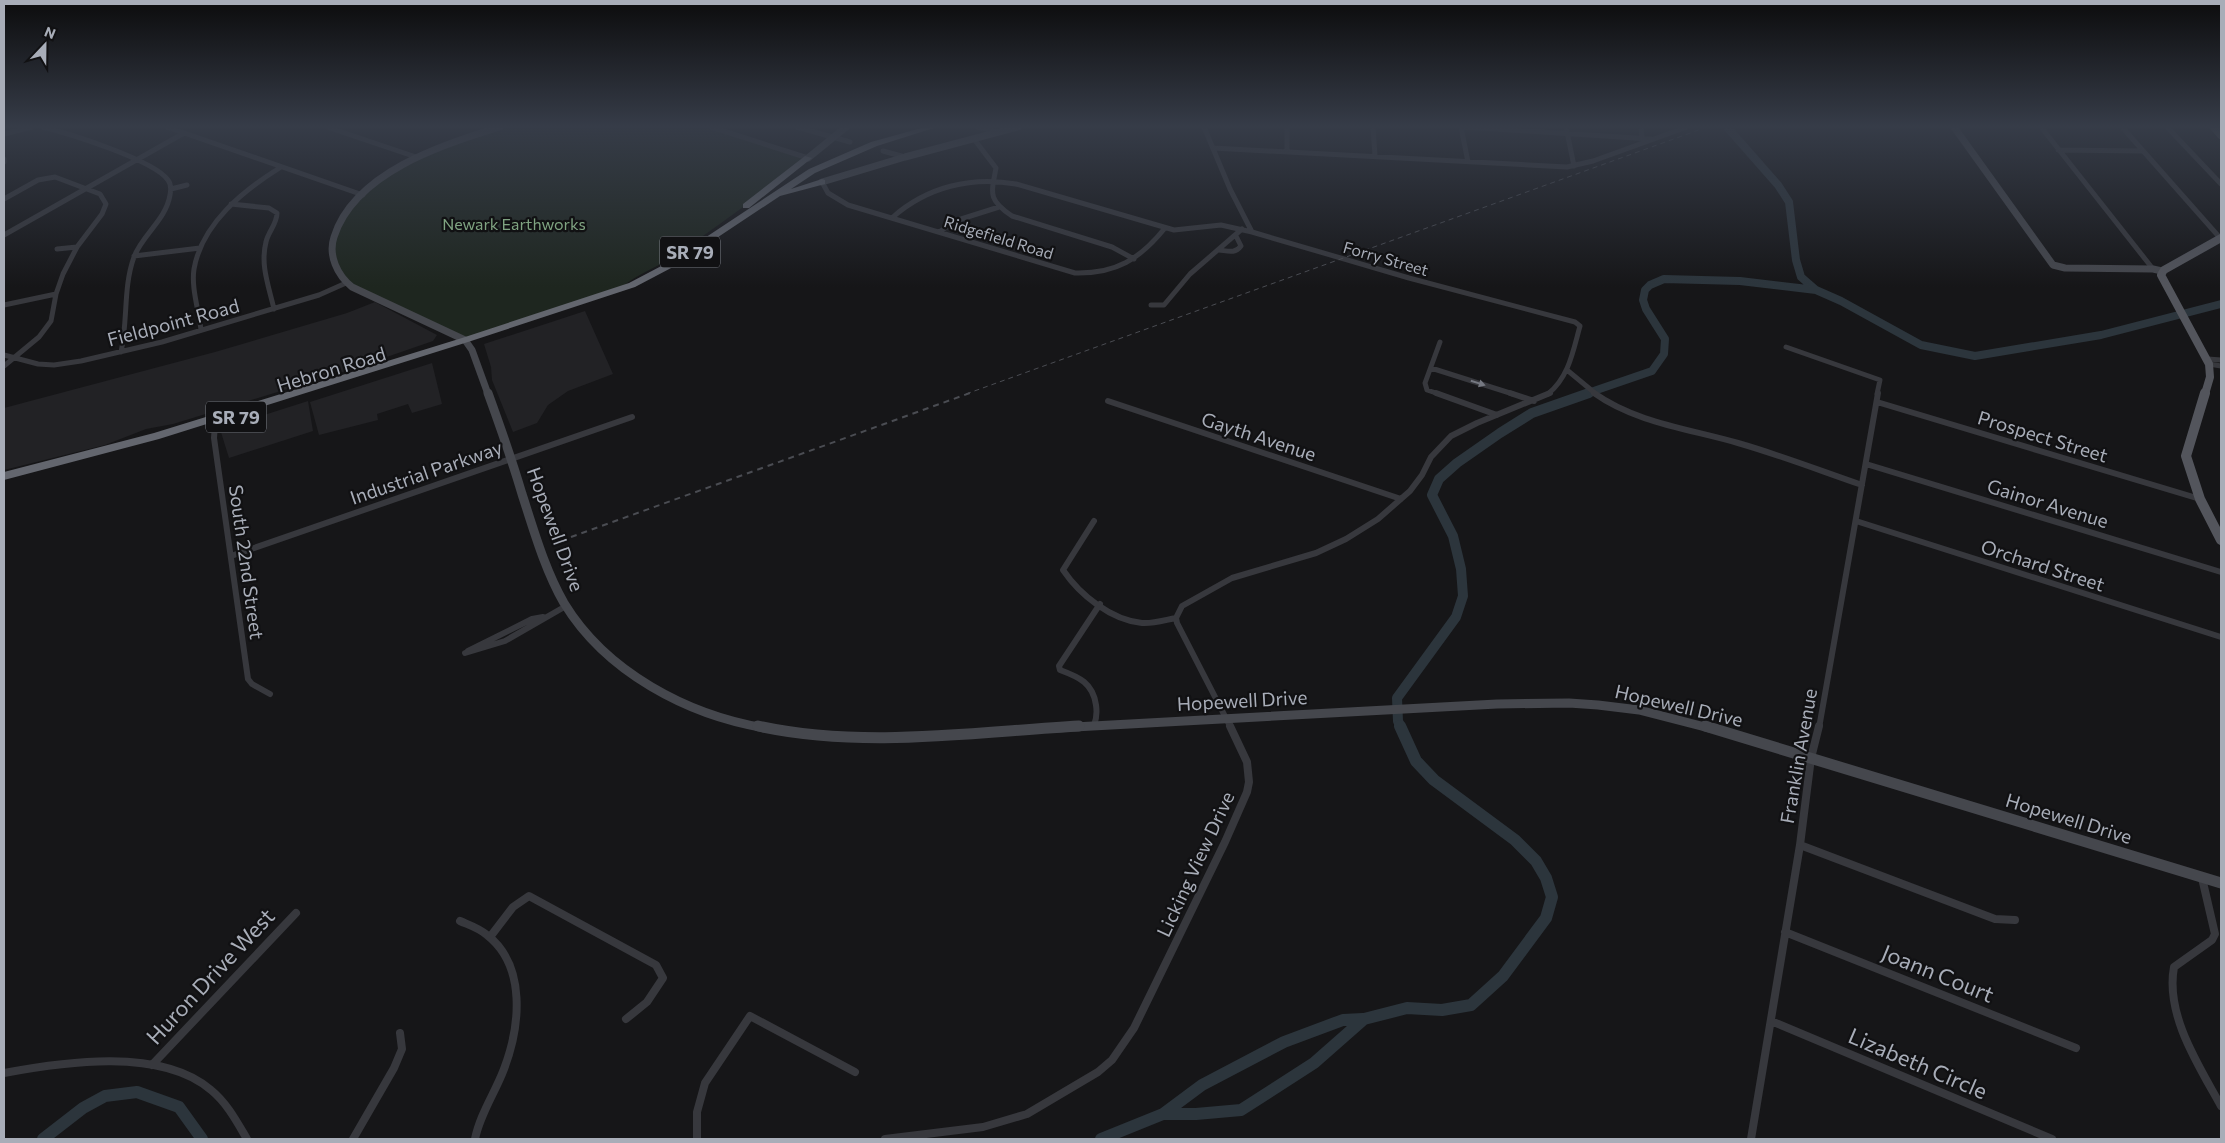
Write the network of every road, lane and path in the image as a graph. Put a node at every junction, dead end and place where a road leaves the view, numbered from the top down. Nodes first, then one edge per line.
1 (39, 180) edge
2 (67, 180) edge
3 (100, 180) edge
4 (167, 180) edge
5 (259, 180) edge
6 (320, 180) edge
7 (380, 180) edge
8 (782, 180) edge
9 (793, 180) edge
10 (797, 180) edge
11 (827, 180) edge
12 (988, 180) edge
13 (995, 180) edge
14 (997, 180) edge
15 (1226, 180) edge
16 (1992, 180) edge
17 (2082, 180) edge
18 (2170, 180) edge
19 (822, 182) junction
20 (187, 185) dead end
21 (85, 189) junction
22 (171, 189) junction
23 (363, 195) junction
24 (4, 199) edge
25 (231, 204) junction
26 (750, 207) junction
27 (999, 207) junction
28 (893, 217) junction
29 (1165, 228) junction
30 (1242, 230) junction
31 (939, 232) junction
32 (1252, 232) junction
33 (4, 235) edge
34 (1236, 236) junction
35 (2221, 238) edge
36 (78, 247) junction
37 (57, 248) dead end
38 (200, 248) junction
39 (1219, 250) junction
40 (134, 256) junction
41 (1134, 259) junction
42 (2153, 270) junction
43 (2162, 271) junction
44 (346, 283) junction
45 (56, 294) junction
46 (4, 305) edge
47 (1151, 305) dead end
48 (274, 309) junction
49 (201, 330) junction
50 (465, 340) junction
51 (1440, 342) dead end
52 (1786, 347) dead end
53 (121, 352) junction
54 (4, 355) edge
55 (14, 358) junction
56 (2221, 360) edge
57 (2209, 361) junction
58 (4, 366) edge
59 (2221, 366) edge
60 (1431, 368) junction
61 (1567, 370) junction
62 (1534, 401) junction
63 (1108, 402) dead end
64 (1877, 402) junction
65 (1496, 415) junction
66 (632, 417) dead end
67 (212, 421) junction
68 (136, 448) joint
69 (512, 458) junction
70 (1866, 464) junction
71 (4, 476) edge
72 (4, 482) edge
73 (1862, 485) junction
74 (1400, 499) junction
75 (2200, 499) junction
76 (1094, 520) dead end
77 (1856, 521) junction
78 (2218, 528) edge
79 (2221, 540) edge
80 (231, 556) junction
81 (2221, 572) edge
82 (1100, 604) junction
83 (566, 606) junction
84 (546, 617) junction
85 (1176, 618) junction
86 (2221, 637) edge
87 (270, 694) dead end
88 (1227, 719) junction
89 (1094, 726) junction
90 (1811, 758) junction
91 (1800, 845) junction
92 (2202, 878) junction
93 (2221, 883) edge
94 (296, 913) dead end
95 (2015, 920) dead end
96 (460, 921) dead end
97 (1785, 932) junction
98 (490, 937) junction
99 (626, 1018) dead end
100 (1771, 1021) junction
101 (400, 1034) dead end
102 (2076, 1048) dead end
103 (152, 1065) junction
104 (855, 1072) dead end
105 (4, 1074) edge
106 (2221, 1106) edge
107 (247, 1139) edge
108 (353, 1139) edge
109 (475, 1139) edge
110 (697, 1139) edge
111 (885, 1139) edge
112 (1751, 1139) edge
113 (2052, 1139) edge

1 - 24 street
2 - 21 street
3 - 21 street
4 - 22 street
5 - 25 street
6 - 23 street
7 - 23 main road
8 - 26 highway
9 - 26 highway, SR 79
10 - 26 highway, SR 79
11 - 19 main road
12 - 28 street
13 - 27 street
14 - 29 street
15 - 32 street
16 - 42 main road
17 - 42 street
18 - 35 street
19 - 26 highway
19 - 28 street, Ridgefield Road
20 - 22 street
21 - 33 street
21 - 36 street
22 - 40 street
23 - 44 main road
25 - 38 street
25 - 48 street
26 - 50 highway, Hebron Road / SR 79
27 - 31 street
27 - 41 street
28 - 31 street, Ridgefield Road
29 - 30 street
29 - 41 street, Ridgefield Road
30 - 32 street
30 - 34 street
31 - 41 street, Ridgefield Road
32 - 61 street, Forry Street
34 - 39 street
34 - 39 street
35 - 43 main road
36 - 37 street
36 - 45 street
38 - 40 street
38 - 49 street
39 - 47 street
40 - 53 street
42 - 43 main road
43 - 57 main road
44 - 48 street, Fieldpoint Road
44 - 50 main road
45 - 46 street
45 - 55 street
48 - 49 street, Fieldpoint Road
49 - 53 street, Fieldpoint Road
50 - 67 highway, Hebron Road / SR 79
50 - 67 highway, Hebron Road / SR 79
50 - 69 main road, Hopewell Drive
51 - 60 street
52 - 64 street, Franklin Avenue
53 - 55 street, Fieldpoint Road
54 - 55 street, Fieldpoint Road
55 - 58 street
56 - 57 street
57 - 59 street
57 - 75 main road
60 -> 62 street
60 - 65 street
61 - 62 street
61 - 73 street
62 - 65 street
63 - 74 street, Gayth Avenue
64 - 70 street, Franklin Avenue
64 - 75 street, Prospect Street
65 - 74 street
66 - 69 street, Industrial Parkway
67 - 68 highway
67 - 71 highway, Hebron Road / SR 79
67 - 80 street, South 22nd Street
68 - 72 highway
69 - 80 street, Industrial Parkway
69 - 83 main road, Hopewell Drive
70 - 73 street, Franklin Avenue
70 - 81 street, Gainor Avenue
73 - 77 street, Franklin Avenue
74 - 85 street
75 - 78 main road
76 - 82 street
77 - 86 street, Orchard Street
77 - 90 street, Franklin Avenue
78 - 79 main road
80 - 87 street, South 22nd Street
82 - 85 street
82 - 89 street
83 - 84 street
83 - 89 main road, Hopewell Drive
84 - 84 street
85 - 88 street, Licking View Drive
88 - 89 main road, Hopewell Drive
88 - 90 main road, Hopewell Drive
88 - 111 street, Licking View Drive
90 - 91 street, Franklin Avenue
90 - 92 main road, Hopewell Drive
91 - 95 street
91 - 97 street, Franklin Avenue
92 - 93 main road, Hopewell Drive
92 - 106 street
94 - 103 street, Huron Drive West
96 - 98 street
97 - 100 street, Franklin Avenue
97 - 102 street, Joann Court
98 - 99 street
98 - 109 street
100 - 112 street, Franklin Avenue
100 - 113 street, Lizabeth Circle
101 - 108 street
103 - 105 street
103 - 107 street
104 - 110 street

